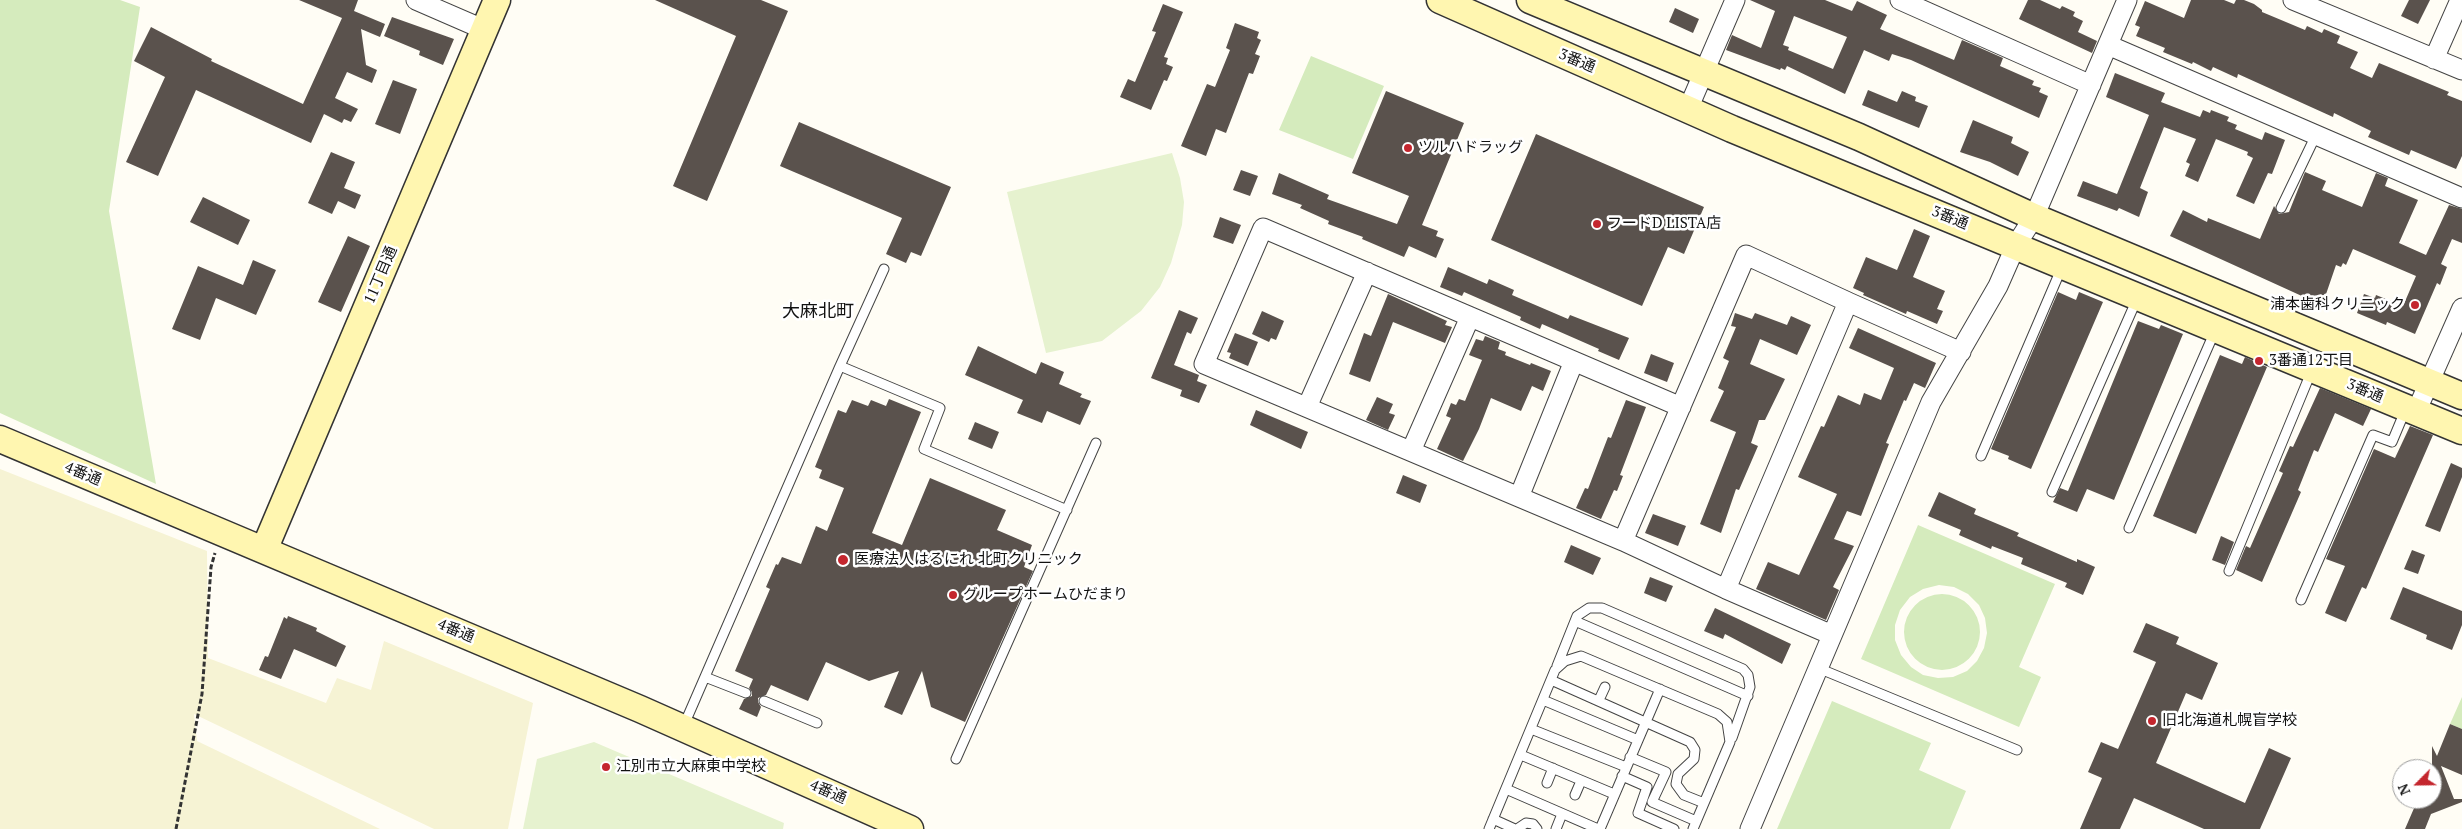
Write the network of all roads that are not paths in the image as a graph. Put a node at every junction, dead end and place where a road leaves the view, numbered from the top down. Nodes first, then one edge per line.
1 (416, 0) edge
2 (498, 0) edge
3 (1440, 0) edge
4 (1530, 0) edge
5 (1735, 0) edge
6 (1900, 0) edge
7 (2127, 0) edge
8 (2293, 0) edge
9 (2460, 0) edge
10 (485, 30) junction
11 (2108, 45) junction
12 (2434, 58) junction
13 (2462, 70) edge
14 (1704, 73) junction
15 (2091, 85) junction
16 (1688, 109) junction
17 (2316, 135) junction
18 (2462, 198) edge
19 (2281, 208) dead end
20 (2034, 217) junction
21 (2016, 245) junction
22 (2063, 265) junction
23 (884, 269) dead end
24 (1366, 272) junction
25 (2138, 296) junction
26 (1848, 302) junction
27 (2462, 308) edge
28 (1470, 317) junction
29 (2216, 328) junction
30 (1961, 352) junction
31 (1574, 361) junction
32 (840, 366) junction
33 (2313, 369) junction
34 (2429, 382) junction
35 (2462, 396) edge
36 (1307, 407) junction
37 (1680, 407) junction
38 (2411, 410) junction
39 (2462, 431) edge
40 (0, 438) edge
41 (1096, 443) dead end
42 (1411, 451) junction
43 (1981, 456) dead end
44 (2052, 492) dead end
45 (1519, 497) junction
46 (1066, 510) junction
47 (2129, 528) dead end
48 (1623, 541) junction
49 (264, 550) junction
50 (2229, 571) dead end
51 (1726, 589) junction
52 (2301, 600) dead end
53 (1575, 622) junction
54 (1832, 635) junction
55 (1818, 668) junction
56 (705, 676) junction
57 (1553, 677) junction
58 (1604, 687) dead end
59 (1660, 689) junction
60 (746, 693) dead end
61 (1748, 696) junction
62 (1543, 700) junction
63 (1598, 700) junction
64 (764, 701) dead end
65 (1646, 721) junction
66 (817, 723) dead end
67 (683, 728) junction
68 (1531, 729) junction
69 (1638, 740) junction
70 (1730, 742) junction
71 (2017, 750) dead end
72 (1520, 755) junction
73 (1630, 757) junction
74 (956, 759) dead end
75 (1626, 767) junction
76 (1553, 768) junction
77 (1622, 776) junction
78 (1581, 781) junction
79 (1547, 783) dead end
80 (1506, 789) junction
81 (1614, 794) junction
82 (1575, 795) dead end
83 (1704, 803) junction
84 (1562, 814) junction
85 (1494, 819) junction
86 (1695, 825) edge
87 (910, 829) edge
88 (1489, 829) edge
89 (1516, 829) edge
90 (1537, 829) edge
91 (1556, 829) edge
92 (1599, 829) edge
93 (1674, 829) edge
94 (1750, 829) edge

1 - 10 street
2 - 10 street, 11丁目通
3 - 16 street, 3番通
4 - 14 street
5 - 14 street
6 - 15 street
7 - 11 street
8 - 12 street
9 - 12 street
10 - 49 street, 11丁目通
11 - 15 street
11 - 17 street
12 - 13 street
14 - 16 street
14 - 20 street
15 - 20 street
16 - 21 street, 3番通
17 - 18 street
17 - 19 lane
20 - 21 street
20 - 34 street
21 - 22 street, 3番通
21 - 30 street
22 - 25 street, 3番通
22 - 43 lane
23 - 32 lane
24 - 28 street
24 - 36 street
24 - 36 street
25 - 29 street, 3番通
25 - 44 lane
26 - 30 street
26 - 37 street
26 - 51 street
27 - 34 street
28 - 31 street
28 - 42 street
29 - 33 street, 3番通
29 - 47 lane
30 - 54 street
31 - 37 street
31 - 45 street
32 - 46 lane
32 - 56 lane
33 - 38 street, 3番通
33 - 50 lane
34 - 35 street
34 - 38 street
36 - 42 street
37 - 48 street
38 - 39 street, 3番通
38 - 52 lane
40 - 49 street, 4番通
41 - 46 lane
42 - 45 street
45 - 48 street
46 - 74 lane
48 - 51 street
49 - 67 street, 4番通
51 - 54 street
53 - 57 lane
53 - 61 lane
53 - 61 lane
54 - 55 street
55 - 71 lane
55 - 94 street
56 - 60 lane
56 - 67 lane
57 - 59 lane
57 - 62 lane
57 - 63 lane
58 - 63 lane
59 - 65 lane
59 - 70 lane
61 - 70 lane
62 - 68 lane
62 - 69 lane
63 - 65 lane
64 - 66 lane
65 - 69 lane
65 - 83 lane
67 - 87 street, 4番通
68 - 72 lane
68 - 75 lane
69 - 73 lane
70 - 83 lane
72 - 76 lane
72 - 80 lane
73 - 75 lane
73 - 86 lane
75 - 77 lane
76 - 78 lane
76 - 79 lane
77 - 81 lane
77 - 93 lane
78 - 81 lane
78 - 82 lane
80 - 84 lane
80 - 85 lane
81 - 92 lane
83 - 86 lane
84 - 91 lane
84 - 92 lane
85 - 88 lane
85 - 89 lane
89 - 90 lane

